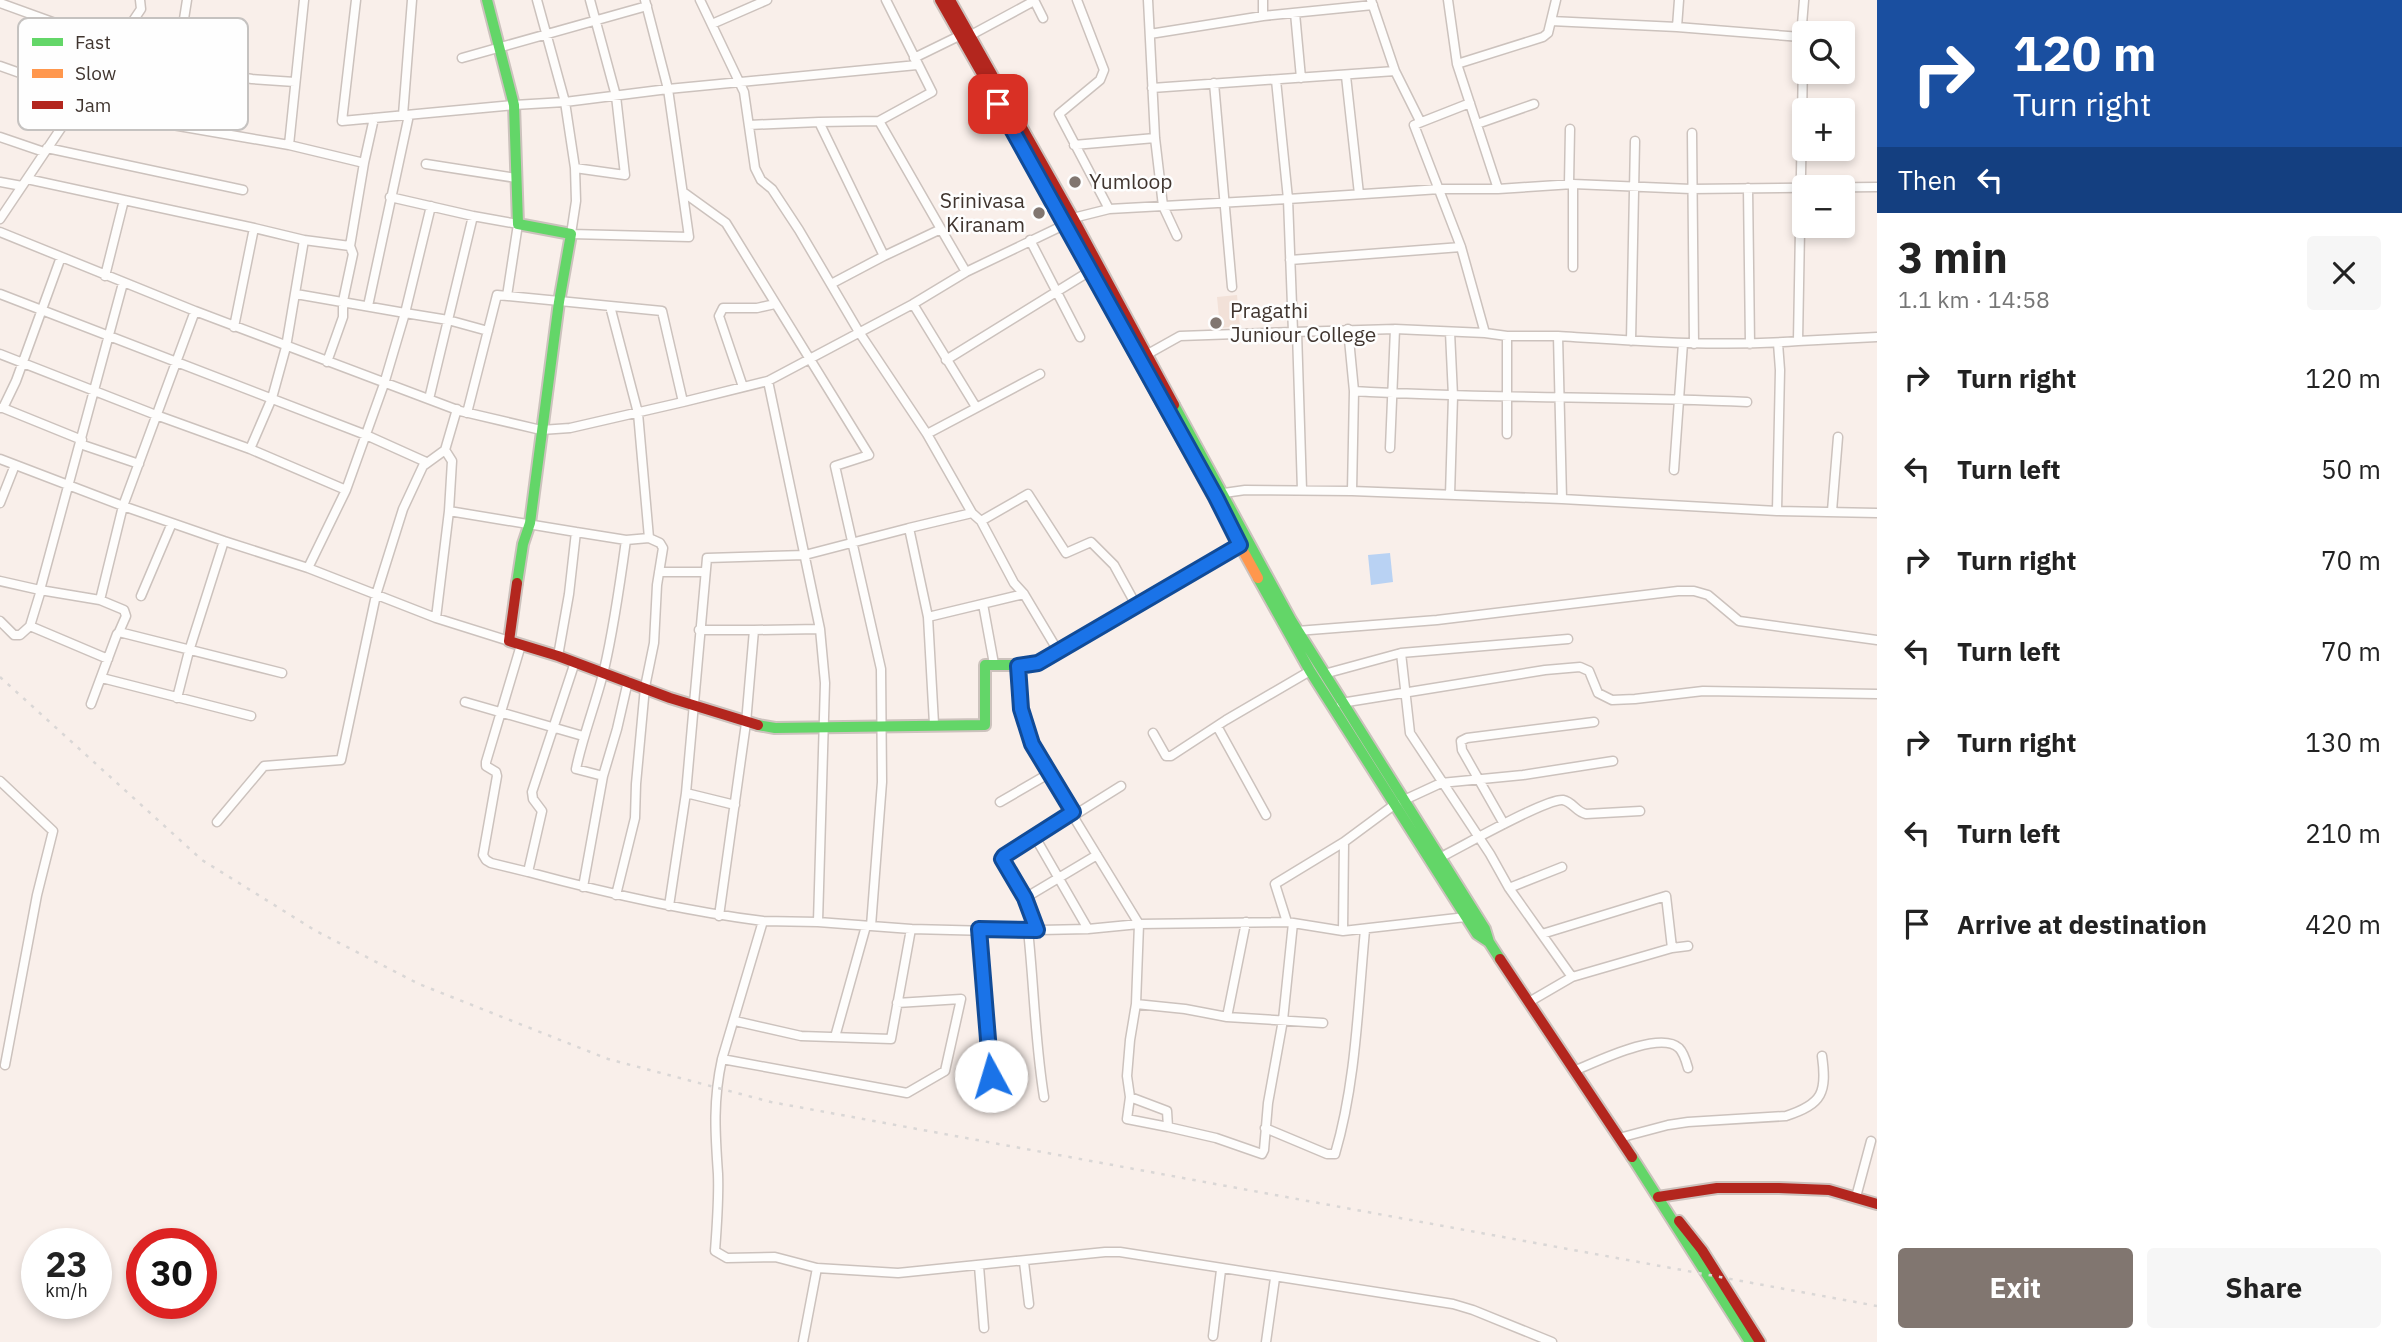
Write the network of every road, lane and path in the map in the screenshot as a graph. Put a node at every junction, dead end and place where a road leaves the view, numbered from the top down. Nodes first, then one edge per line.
1 (140, 0) edge
2 (187, 0) edge
3 (304, 0) edge
4 (356, 0) edge
5 (412, 0) edge
6 (487, 0) edge
7 (537, 0) edge
8 (590, 0) edge
9 (700, 0) edge
10 (767, 0) edge
11 (886, 0) edge
12 (940, 0) edge
13 (950, 0) edge
14 (1034, 0) edge
15 (1077, 0) edge
16 (1148, 0) edge
17 (1263, 0) edge
18 (1448, 0) edge
19 (1556, 0) edge
20 (1679, 0) edge
21 (1804, 0) edge
22 (0, 3) edge
23 (646, 3) edge
24 (1372, 3) edge
25 (1295, 13) junction
26 (1264, 16) junction
27 (37, 18) edge
28 (135, 18) edge
29 (184, 18) edge
30 (1043, 18) dead end
31 (596, 19) junction
32 (1551, 21) junction
33 (1802, 21) edge
34 (712, 24) junction
35 (1676, 27) junction
36 (547, 34) junction
37 (1150, 34) junction
38 (965, 35) junction
39 (1792, 36) edge
40 (500, 48) junction
41 (463, 58) dead end
42 (916, 61) junction
43 (1457, 64) junction
44 (0, 66) edge
45 (1395, 71) junction
46 (18, 72) edge
47 (1346, 76) junction
48 (248, 78) edge
49 (1301, 78) junction
50 (1276, 80) junction
51 (295, 82) junction
52 (740, 82) junction
53 (1214, 83) junction
54 (1803, 84) edge
55 (1152, 88) junction
56 (668, 89) junction
57 (616, 96) junction
58 (565, 102) junction
59 (1470, 103) junction
60 (514, 104) junction
61 (1534, 104) dead end
62 (406, 115) junction
63 (374, 118) junction
64 (879, 121) junction
65 (1420, 121) junction
66 (819, 122) junction
67 (1477, 124) junction
68 (749, 125) junction
69 (59, 130) edge
70 (202, 130) edge
71 (1570, 130) dead end
72 (1692, 133) dead end
73 (0, 136) edge
74 (1155, 138) junction
75 (1635, 141) dead end
76 (289, 145) junction
77 (1074, 145) junction
78 (46, 150) junction
79 (364, 163) junction
80 (426, 164) dead end
81 (575, 168) junction
82 (1801, 175) edge
83 (516, 178) junction
84 (0, 182) edge
85 (24, 183) junction
86 (1571, 184) junction
87 (1633, 186) junction
88 (1792, 187) edge
89 (1855, 187) edge
90 (1877, 187) edge
91 (1748, 188) junction
92 (1440, 189) junction
93 (1498, 189) junction
94 (1691, 189) junction
95 (243, 190) dead end
96 (683, 192) junction
97 (1359, 194) junction
98 (390, 197) junction
99 (1288, 199) junction
100 (124, 200) junction
101 (1224, 203) junction
102 (431, 206) junction
103 (1163, 206) junction
104 (1110, 209) junction
105 (473, 216) junction
106 (0, 219) edge
107 (1069, 222) junction
108 (518, 224) junction
109 (254, 228) junction
110 (941, 229) junction
111 (0, 232) edge
112 (571, 233) junction
113 (1177, 236) dead end
114 (1800, 238) edge
115 (304, 240) junction
116 (1030, 240) junction
117 (350, 246) junction
118 (1461, 247) junction
119 (884, 256) junction
120 (61, 257) junction
121 (1290, 260) junction
122 (1573, 267) dead end
123 (1090, 271) junction
124 (966, 272) junction
125 (105, 276) junction
126 (123, 283) junction
127 (831, 284) junction
128 (1232, 286) dead end
129 (1055, 290) junction
130 (0, 294) edge
131 (296, 294) junction
132 (507, 296) junction
133 (343, 301) junction
134 (559, 302) junction
135 (775, 304) junction
136 (913, 304) junction
137 (368, 306) junction
138 (610, 306) junction
139 (40, 312) junction
140 (195, 312) junction
141 (405, 313) junction
142 (448, 320) junction
143 (234, 327) junction
144 (1348, 329) junction
145 (1395, 329) junction
146 (488, 331) junction
147 (859, 332) junction
148 (1295, 332) junction
149 (1450, 332) junction
150 (1485, 334) junction
151 (1507, 336) junction
152 (1558, 336) junction
153 (108, 337) junction
154 (1080, 337) dead end
155 (1877, 337) edge
156 (1631, 341) junction
157 (1798, 341) junction
158 (1778, 342) junction
159 (1683, 343) junction
160 (1694, 344) junction
161 (1750, 344) junction
162 (286, 347) junction
163 (0, 354) edge
164 (1146, 355) junction
165 (809, 359) junction
166 (946, 360) junction
167 (22, 362) junction
168 (176, 362) junction
169 (327, 362) junction
170 (1040, 374) dead end
171 (768, 382) junction
172 (384, 384) junction
173 (743, 387) junction
174 (93, 391) junction
175 (1354, 391) junction
176 (1391, 393) junction
177 (1452, 396) junction
178 (1508, 396) junction
179 (272, 398) junction
180 (1559, 398) junction
181 (429, 399) junction
182 (1680, 399) junction
183 (683, 402) junction
184 (1747, 402) dead end
185 (976, 407) junction
186 (2, 408) edge
187 (462, 411) junction
188 (638, 413) junction
189 (156, 415) junction
190 (541, 430) junction
191 (927, 434) junction
192 (1507, 434) dead end
193 (366, 435) junction
194 (1838, 437) dead end
195 (81, 442) junction
196 (1390, 448) dead end
197 (250, 449) junction
198 (447, 453) junction
199 (0, 459) edge
200 (426, 462) junction
201 (139, 464) junction
202 (15, 465) junction
203 (1674, 470) dead end
204 (69, 484) junction
205 (346, 490) junction
206 (1303, 490) junction
207 (1352, 491) junction
208 (1224, 493) junction
209 (1450, 495) junction
210 (1562, 499) junction
211 (0, 503) edge
212 (124, 506) junction
213 (449, 511) junction
214 (1777, 511) junction
215 (1832, 511) junction
216 (972, 513) junction
217 (1877, 513) edge
218 (981, 521) junction
219 (173, 523) junction
220 (530, 523) junction
221 (909, 528) junction
222 (576, 532) junction
223 (649, 538) junction
224 (626, 540) junction
225 (224, 541) junction
226 (853, 543) junction
227 (1240, 545) junction
228 (805, 555) junction
229 (308, 568) junction
230 (659, 572) junction
231 (704, 572) junction
232 (0, 581) edge
233 (41, 590) junction
234 (1024, 594) junction
235 (141, 596) dead end
236 (384, 598) junction
237 (100, 600) junction
238 (984, 604) junction
239 (1136, 605) junction
240 (928, 617) junction
241 (436, 618) junction
242 (0, 621) edge
243 (30, 626) junction
244 (820, 629) junction
245 (699, 630) junction
246 (754, 630) junction
247 (1297, 631) junction
248 (120, 632) junction
249 (1568, 639) dead end
250 (1877, 640) edge
251 (509, 641) junction
252 (521, 645) junction
253 (1058, 650) junction
254 (189, 651) junction
255 (1401, 653) junction
256 (558, 656) junction
257 (108, 659) junction
258 (575, 662) junction
259 (994, 664) junction
260 (1018, 666) junction
261 (1310, 671) junction
262 (282, 673) dead end
263 (603, 673) junction
264 (1324, 674) junction
265 (102, 678) junction
266 (628, 681) junction
267 (645, 687) junction
268 (1405, 693) junction
269 (1877, 694) edge
270 (177, 698) junction
271 (466, 702) dead end
272 (1341, 703) junction
273 (91, 704) dead end
274 (694, 706) junction
275 (500, 712) junction
276 (251, 716) dead end
277 (1594, 722) dead end
278 (746, 723) junction
279 (934, 724) junction
280 (1217, 726) junction
281 (551, 727) junction
282 (824, 727) junction
283 (881, 727) junction
284 (1153, 733) dead end
285 (583, 736) junction
286 (1613, 761) dead end
287 (1050, 773) junction
288 (603, 776) junction
289 (1478, 779) junction
290 (0, 781) edge
291 (1441, 783) junction
292 (1121, 786) dead end
293 (686, 793) junction
294 (1000, 802) dead end
295 (1398, 803) junction
296 (735, 805) junction
297 (1640, 811) dead end
298 (1266, 815) dead end
299 (217, 822) dead end
300 (1504, 824) junction
301 (1035, 837) junction
302 (1478, 838) junction
303 (1344, 842) junction
304 (1097, 855) junction
305 (1439, 858) junction
306 (1562, 867) dead end
307 (528, 872) junction
308 (1059, 878) junction
309 (583, 887) junction
310 (1509, 888) junction
311 (616, 895) junction
312 (1025, 898) junction
313 (668, 905) junction
314 (719, 916) junction
315 (1466, 917) junction
316 (763, 921) junction
317 (818, 922) junction
318 (1246, 922) junction
319 (1290, 922) junction
320 (1139, 924) junction
321 (869, 926) junction
322 (911, 929) junction
323 (979, 929) junction
324 (1088, 929) junction
325 (1033, 930) junction
326 (1365, 930) junction
327 (1343, 931) junction
328 (1542, 934) junction
329 (1489, 942) junction
330 (1688, 946) dead end
331 (1672, 948) junction
332 (1572, 977) junction
333 (1529, 1002) junction
334 (897, 1003) junction
335 (1136, 1004) junction
336 (1227, 1017) junction
337 (1283, 1020) junction
338 (735, 1021) junction
339 (1323, 1023) dead end
340 (835, 1037) junction
341 (1822, 1056) dead end
342 (722, 1059) junction
343 (5, 1065) dead end
344 (1688, 1068) dead end
345 (1574, 1071) junction
346 (991, 1076) dead end
347 (1044, 1097) dead end
348 (1130, 1097) junction
349 (1168, 1127) junction
350 (1265, 1128) junction
351 (1619, 1138) junction
352 (1871, 1141) dead end
353 (1658, 1196) junction
354 (1856, 1197) junction
355 (1877, 1204) edge
356 (1668, 1209) junction
357 (1024, 1262) junction
358 (979, 1266) junction
359 (817, 1268) junction
360 (1221, 1270) junction
361 (1275, 1278) junction
362 (1028, 1304) dead end
363 (984, 1328) dead end
364 (1213, 1336) dead end
365 (803, 1342) edge
366 (1266, 1342) edge
367 (1552, 1342) edge
368 (1751, 1342) edge
369 (1760, 1342) edge

1 - 28 street
2 - 29 street
3 - 51 street
4 - 63 street
5 - 62 street
6 - 40 main road
7 - 36 street
8 - 31 street
9 - 34 street
10 - 34 street
11 - 42 street
12 - 38 main road
13 - 38 main road
14 - 30 street
14 - 38 street
15 - 77 street
16 - 37 street
17 - 26 street
18 - 43 street
19 - 32 street
20 - 35 street
21 - 33 street
22 - 27 street
23 - 31 street
23 - 56 street
24 - 25 street
24 - 45 street
25 - 26 street
25 - 49 street
26 - 37 street
31 - 36 street
31 - 57 street
32 - 35 street
32 - 43 street
34 - 52 street
35 - 39 street
36 - 40 street
36 - 58 street
37 - 55 street
38 - 42 street
38 - 107 main road
40 - 41 street
40 - 60 main road
42 - 52 street
42 - 64 street
43 - 59 street
44 - 46 street
45 - 47 street
45 - 65 street
47 - 49 street
47 - 97 street
48 - 51 street
49 - 50 street
50 - 53 street
50 - 99 street
51 - 76 street
52 - 56 street
52 - 68 street
53 - 55 street
53 - 101 street
54 - 82 street
55 - 74 street
56 - 57 street
56 - 96 street
57 - 58 street
57 - 81 street
58 - 60 street
58 - 81 street
59 - 65 street
59 - 67 street
60 - 62 street
60 - 83 main road
61 - 67 street
62 - 63 street
62 - 98 street
63 - 79 street
64 - 66 street
64 - 110 street
65 - 92 street
66 - 68 street
66 - 119 street
67 - 93 street
68 - 127 street
69 - 78 street
70 - 76 street
71 - 86 street
72 - 94 street
73 - 78 street
74 - 77 street
74 - 103 street
75 - 87 street
76 - 79 street
77 - 104 street
78 - 85 street
78 - 95 street
79 - 117 street
80 - 83 street
81 - 112 street
83 - 108 main road
84 - 85 street
85 - 100 street
85 - 106 street
86 - 87 street
86 - 93 street
86 - 122 street
87 - 94 street
87 - 156 street
88 - 91 street
89 - 90 street
91 - 94 street
91 - 161 street
92 - 93 street
92 - 97 street
92 - 118 street
94 - 160 street
96 - 112 street
96 - 135 street
97 - 99 street
98 - 102 street
98 - 137 street
99 - 101 street
99 - 121 street
100 - 109 street
100 - 125 street
101 - 103 street
101 - 128 street
102 - 105 street
102 - 141 street
103 - 104 street
103 - 113 street
104 - 107 street
105 - 108 street
105 - 142 street
107 - 116 street
107 - 123 main road
107 - 164 main road
108 - 112 main road
108 - 132 street
109 - 115 street
109 - 143 street
110 - 119 street
110 - 124 street
111 - 120 street
112 - 134 main road
114 - 157 street
115 - 117 street
115 - 131 street
116 - 124 street
116 - 129 street
117 - 133 street
118 - 121 street
118 - 150 street
119 - 127 street
120 - 125 street
120 - 139 street
121 - 148 street
123 - 129 street
123 - 227 main road
124 - 136 street
125 - 126 street
126 - 140 street
126 - 153 street
127 - 147 street
129 - 154 street
129 - 166 street
130 - 139 street
131 - 133 street
131 - 162 street
132 - 134 street
132 - 146 street
133 - 137 street
133 - 169 street
134 - 138 street
134 - 190 main road
135 - 165 street
135 - 173 street
136 - 147 street
136 - 166 street
137 - 141 street
138 - 183 street
138 - 188 street
139 - 153 street
139 - 167 street
140 - 143 street
140 - 168 street
141 - 142 street
141 - 172 street
142 - 146 street
142 - 181 street
143 - 162 street
144 - 145 street
144 - 148 street
144 - 175 street
145 - 149 street
145 - 176 street
146 - 187 street
147 - 165 street
147 - 191 street
148 - 164 street
148 - 206 street
149 - 150 street
149 - 177 street
150 - 151 street
151 - 152 street
151 - 178 street
152 - 156 street
152 - 180 street
153 - 168 street
153 - 174 street
155 - 157 street
156 - 159 street
157 - 158 street
158 - 161 street
158 - 214 street
159 - 160 street
159 - 182 street
160 - 161 street
162 - 169 street
162 - 179 street
163 - 167 street
164 - 208 main road
165 - 171 street
165 - 226 street
166 - 185 street
167 - 174 street
167 - 186 street
168 - 179 street
168 - 189 street
169 - 172 street
170 - 185 street
171 - 173 street
171 - 228 street
172 - 181 street
172 - 193 street
173 - 183 street
174 - 189 street
174 - 195 street
175 - 176 street
175 - 207 street
176 - 177 street
176 - 196 street
177 - 178 street
177 - 209 street
178 - 180 street
178 - 192 street
179 - 193 street
179 - 197 street
180 - 182 street
180 - 210 street
181 - 187 street
182 - 184 street
182 - 203 street
183 - 188 street
185 - 191 street
186 - 195 street
187 - 190 street
187 - 198 street
188 - 190 street
188 - 223 street
189 - 197 street
189 - 201 street
190 - 220 main road
191 - 216 street
193 - 200 street
193 - 205 street
194 - 215 street
195 - 201 street
195 - 204 street
197 - 205 street
198 - 200 street
198 - 213 street
199 - 202 street
200 - 236 street
201 - 212 street
202 - 204 street
202 - 211 street
204 - 212 street
204 - 233 street
205 - 229 street
206 - 207 street
206 - 208 street
207 - 209 street
208 - 247 main road
209 - 210 street
210 - 214 street
212 - 219 street
212 - 237 street
213 - 220 street
213 - 241 street
214 - 215 street
215 - 217 street
216 - 218 street
216 - 221 street
218 - 234 street
218 - 239 street
219 - 225 street
219 - 235 street
220 - 222 street
220 - 251 main road
221 - 226 street
221 - 240 street
222 - 224 street
222 - 256 street
223 - 224 street
223 - 230 street
224 - 263 street
225 - 229 street
225 - 254 street
226 - 228 street
226 - 283 street
227 - 239 street
227 - 261 main road
228 - 231 street
228 - 244 street
229 - 236 street
230 - 231 street
230 - 267 street
231 - 245 street
232 - 233 street
233 - 237 street
233 - 243 street
234 - 238 street
234 - 253 street
236 - 241 street
236 - 299 street
237 - 248 street
238 - 240 street
238 - 259 street
239 - 253 street
240 - 279 street
241 - 251 street
242 - 243 street
243 - 257 street
244 - 246 street
244 - 282 street
245 - 246 street
245 - 274 street
246 - 278 street
247 - 250 street
247 - 264 main road
248 - 254 street
248 - 257 street
249 - 255 street
251 - 252 main road
252 - 256 main road
252 - 275 street
253 - 260 main road
254 - 262 street
254 - 270 street
255 - 264 street
255 - 268 street
256 - 258 main road
257 - 265 street
258 - 263 main road
258 - 281 street
259 - 260 main road
259 - 279 main road
260 - 287 street
261 - 280 street
261 - 295 main road
263 - 266 main road
263 - 285 street
264 - 272 main road
265 - 270 street
265 - 273 street
266 - 267 main road
266 - 288 street
267 - 274 main road
267 - 311 street
268 - 269 street
268 - 272 street
268 - 291 street
270 - 276 street
271 - 275 street
272 - 295 main road
274 - 278 main road
274 - 293 street
275 - 281 street
275 - 307 street
277 - 289 street
278 - 282 main road
278 - 296 street
279 - 283 main road
280 - 284 street
280 - 298 street
281 - 285 street
281 - 307 street
282 - 283 main road
282 - 317 street
283 - 321 street
285 - 288 street
286 - 289 street
287 - 294 street
287 - 301 street
288 - 309 street
289 - 291 street
289 - 300 street
290 - 343 street
291 - 295 street
291 - 302 street
292 - 304 street
293 - 296 street
293 - 313 street
295 - 303 street
295 - 305 main road
295 - 315 main road
296 - 314 street
297 - 300 street
300 - 302 street
301 - 308 street
301 - 312 street
302 - 305 street
302 - 310 street
303 - 319 street
303 - 327 street
304 - 308 street
304 - 320 street
305 - 329 main road
306 - 310 street
307 - 309 street
308 - 312 street
308 - 324 street
309 - 311 street
310 - 328 street
311 - 313 street
312 - 325 street
313 - 314 street
314 - 316 street
315 - 326 street
315 - 329 main road
316 - 317 street
316 - 338 street
317 - 321 street
318 - 319 street
318 - 320 street
318 - 336 street
319 - 327 street
319 - 337 street
320 - 324 street
320 - 335 street
321 - 322 street
321 - 340 street
322 - 323 street
322 - 334 street
323 - 325 street
323 - 346 street
324 - 325 street
325 - 347 street
326 - 327 street
326 - 350 street
328 - 331 street
328 - 332 street
329 - 333 main road
330 - 331 street
331 - 332 street
332 - 333 street
333 - 345 main road
334 - 340 street
334 - 342 street
335 - 336 street
335 - 348 street
336 - 337 street
337 - 339 street
337 - 350 street
338 - 340 street
338 - 342 street
341 - 351 street
342 - 359 street
344 - 345 street
345 - 351 main road
348 - 349 street
348 - 349 street
349 - 350 street
351 - 353 main road
352 - 354 street
353 - 354 main road
353 - 356 main road
354 - 355 main road
356 - 368 main road
356 - 369 main road
357 - 358 street
357 - 360 street
357 - 362 street
358 - 359 street
358 - 363 street
359 - 365 street
360 - 361 street
360 - 364 street
361 - 366 street
361 - 367 street

